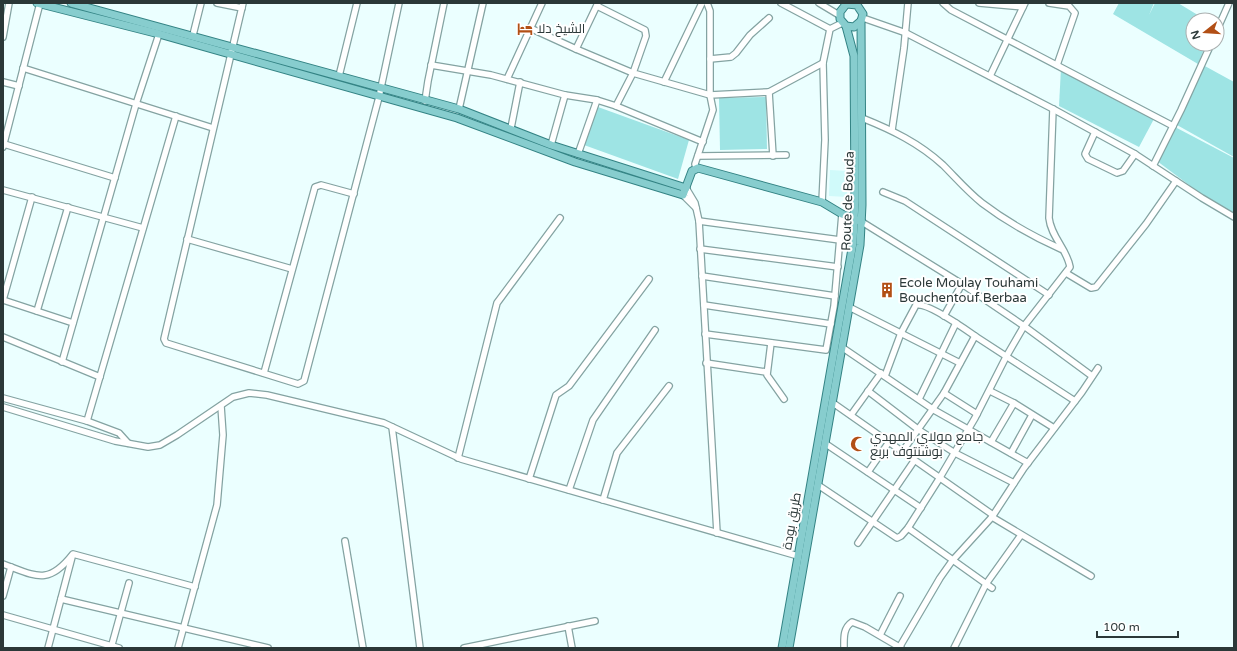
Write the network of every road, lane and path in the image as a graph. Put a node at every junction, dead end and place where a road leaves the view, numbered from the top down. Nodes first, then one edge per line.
1 (9, 3) edge
2 (71, 3) edge
3 (201, 3) edge
4 (217, 3) edge
5 (358, 3) edge
6 (399, 3) edge
7 (444, 3) edge
8 (483, 3) edge
9 (542, 3) edge
10 (702, 3) edge
11 (707, 3) edge
12 (781, 3) edge
13 (819, 3) edge
14 (862, 3) edge
15 (908, 3) edge
16 (943, 3) edge
17 (980, 3) edge
18 (1049, 3) edge
19 (40, 4) edge
20 (597, 4) edge
21 (844, 4) edge
22 (1024, 5) edge
23 (242, 6) edge
24 (839, 15) junction
25 (769, 18) dead end
26 (862, 18) junction
27 (844, 24) junction
28 (530, 28) junction
29 (830, 29) junction
30 (906, 33) junction
31 (3, 34) edge
32 (159, 34) junction
33 (193, 36) junction
34 (1008, 39) junction
35 (576, 49) junction
36 (232, 51) junction
37 (1207, 52) edge
38 (710, 59) junction
39 (823, 63) junction
40 (431, 65) junction
41 (1057, 65) junction
42 (24, 68) junction
43 (469, 71) junction
44 (633, 73) junction
45 (339, 76) junction
46 (990, 76) junction
47 (507, 79) junction
48 (3, 82) edge
49 (520, 82) junction
50 (664, 82) junction
51 (19, 86) junction
52 (381, 88) junction
53 (769, 92) junction
54 (565, 95) junction
55 (710, 95) junction
56 (379, 97) junction
57 (425, 100) junction
58 (597, 100) junction
59 (136, 104) junction
60 (616, 106) junction
61 (460, 109) junction
62 (1053, 109) junction
63 (176, 116) junction
64 (862, 118) junction
65 (1174, 126) junction
66 (213, 128) junction
67 (511, 128) junction
68 (892, 130) junction
69 (1095, 132) junction
70 (703, 142) junction
71 (3, 145) edge
72 (551, 145) junction
73 (578, 154) junction
74 (1135, 154) junction
75 (786, 155) dead end
76 (698, 156) junction
77 (773, 156) junction
78 (1153, 166) junction
79 (696, 168) junction
80 (115, 178) junction
81 (1176, 182) junction
82 (686, 188) junction
83 (3, 190) edge
84 (883, 192) dead end
85 (354, 194) junction
86 (683, 195) junction
87 (32, 197) junction
88 (822, 202) junction
89 (68, 207) junction
90 (698, 210) junction
91 (842, 214) junction
92 (104, 217) junction
93 (1234, 217) edge
94 (560, 218) dead end
95 (859, 220) junction
96 (699, 221) junction
97 (143, 228) junction
98 (187, 239) junction
99 (840, 240) junction
100 (700, 249) junction
101 (1061, 249) junction
102 (838, 267) junction
103 (292, 269) junction
104 (1066, 273) junction
105 (702, 276) junction
106 (649, 279) dead end
107 (962, 284) junction
108 (1049, 295) junction
109 (835, 296) junction
110 (3, 300) edge
111 (704, 305) junction
112 (849, 307) junction
113 (37, 311) junction
114 (944, 316) junction
115 (74, 323) junction
116 (956, 323) junction
117 (830, 324) junction
118 (1024, 326) junction
119 (655, 330) dead end
120 (901, 333) junction
121 (705, 334) junction
122 (975, 336) junction
123 (3, 337) edge
124 (771, 343) junction
125 (843, 348) junction
126 (941, 354) junction
127 (1006, 356) junction
128 (62, 362) junction
129 (706, 363) junction
130 (960, 363) junction
131 (1098, 368) dead end
132 (766, 372) junction
133 (264, 373) junction
134 (883, 374) junction
135 (1092, 376) junction
136 (100, 377) junction
137 (669, 386) dead end
138 (868, 391) junction
139 (990, 391) junction
140 (944, 394) junction
141 (3, 398) edge
142 (784, 399) dead end
143 (825, 399) joint
144 (919, 400) junction
145 (1075, 401) junction
146 (833, 403) junction
147 (1014, 403) junction
148 (221, 406) junction
149 (3, 407) edge
150 (934, 410) junction
151 (977, 414) junction
152 (851, 415) junction
153 (1032, 415) junction
154 (87, 421) junction
155 (392, 427) junction
156 (1054, 428) junction
157 (969, 429) junction
158 (919, 430) junction
159 (889, 442) junction
160 (991, 442) junction
161 (128, 443) junction
162 (826, 444) junction
163 (902, 452) junction
164 (955, 453) junction
165 (1011, 453) junction
166 (458, 458) junction
167 (914, 460) junction
168 (1028, 462) junction
169 (868, 472) junction
170 (939, 478) junction
171 (529, 479) junction
172 (1014, 483) junction
173 (818, 485) junction
174 (569, 490) junction
175 (894, 490) junction
176 (603, 500) junction
177 (920, 508) junction
178 (992, 516) junction
179 (873, 521) junction
180 (908, 528) junction
181 (717, 533) junction
182 (1021, 535) junction
183 (345, 541) dead end
184 (858, 543) dead end
185 (73, 554) junction
186 (798, 556) junction
187 (952, 561) junction
188 (3, 564) edge
189 (11, 567) junction
190 (1091, 576) dead end
191 (129, 583) dead end
192 (986, 584) junction
193 (195, 587) junction
194 (992, 588) dead end
195 (3, 596) edge
196 (900, 596) dead end
197 (61, 599) junction
198 (792, 610) junction
199 (121, 614) junction
200 (3, 615) edge
201 (595, 620) dead end
202 (568, 626) junction
203 (184, 628) junction
204 (52, 630) junction
205 (880, 635) junction
206 (242, 641) junction
207 (112, 647) edge
208 (48, 648) edge
209 (119, 648) edge
210 (178, 648) edge
211 (240, 648) edge
212 (268, 648) edge
213 (363, 648) edge
214 (420, 648) edge
215 (464, 648) edge
216 (572, 648) edge
217 (782, 648) edge
218 (789, 648) edge
219 (844, 648) edge
220 (900, 648) edge
221 (954, 648) edge

1 - 31 street
2 - 33 main road
3 - 33 street
4 - 23 street
5 - 45 street
6 - 52 street
7 - 40 street
8 - 43 street
9 - 28 street
10 - 50 street
11 - 38 street
12 - 29 street
13 - 24 street
14 - 26 main road, Route de Bouda
15 - 30 street
16 - 34 street
17 - 22 street
18 - 41 street
19 - 32 main road
19 - 42 street
20 - 35 street
20 - 44 street
21 - 24 main road
21 - 26 main road
22 - 34 street
23 - 36 street
24 - 27 main road
25 - 38 street
26 - 27 main road
26 - 30 street
26 - 64 main road, Route de Bouda
27 - 29 street
27 - 95 main road, Route de Bouda
28 - 35 street
28 - 47 street
29 - 39 street
30 - 46 street
30 - 68 street
32 - 36 main road
32 - 59 street
33 - 36 main road
34 - 41 street
34 - 46 street
35 - 44 street
36 - 45 main road
36 - 56 main road
36 - 66 street
37 - 65 street
38 - 55 street
39 - 53 street
39 - 88 street
40 - 43 street
40 - 57 street
41 - 65 street
42 - 51 street
42 - 59 street
43 - 47 street
43 - 61 street
44 - 50 street
44 - 60 street
45 - 52 main road
46 - 62 street
47 - 49 street
48 - 51 street
49 - 54 street
49 - 67 street
50 - 55 street
51 - 71 street
52 - 56 street
52 - 57 main road
53 - 55 street
53 - 77 street
54 - 58 street
54 - 72 street
55 - 70 street
56 - 85 street
56 - 86 main road
57 - 61 main road
58 - 60 street
58 - 73 street
59 - 63 street
59 - 80 street
60 - 70 street
61 - 67 main road
62 - 69 street
62 - 101 street
63 - 66 street
63 - 97 street
64 - 68 street
64 - 95 main road, Route de Bouda
65 - 78 street
66 - 98 street
67 - 72 main road
68 - 101 street
69 - 74 street
69 - 74 street
70 - 76 street
71 - 80 street
72 - 73 main road
73 - 82 main road
74 - 78 street
75 - 77 street
76 - 77 street
76 - 79 street
78 - 81 street
79 - 82 main road
79 - 88 main road
80 - 92 street
81 - 93 street
81 - 104 street
82 - 86 main road
82 - 90 street
83 - 87 street
84 - 108 street
85 - 103 street
85 - 133 street
86 - 90 street
87 - 89 street
87 - 110 street
88 - 91 main road
89 - 92 street
89 - 113 street
90 - 96 street
91 - 95 main road
91 - 99 street
92 - 97 street
92 - 115 street
94 - 166 street
95 - 107 street
95 - 112 main road, Route de Bouda
95 - 143 main road, Route de Bouda
96 - 99 street
96 - 100 street
97 - 136 street
98 - 103 street
98 - 133 street
99 - 102 street
100 - 102 street
100 - 105 street
101 - 104 street
102 - 109 street
103 - 133 street
104 - 108 street
105 - 109 street
105 - 111 street
106 - 171 street
107 - 114 street
107 - 118 street
108 - 118 street
109 - 117 street
110 - 113 street
111 - 117 street
111 - 121 street
112 - 120 street
112 - 125 main road, Route de Bouda
113 - 115 street
114 - 116 street
114 - 120 street
115 - 128 street
116 - 122 street
116 - 126 street
117 - 124 street
118 - 127 street
118 - 135 street
119 - 174 street
120 - 126 street
120 - 134 street
121 - 124 street
121 - 129 street
122 - 127 street
122 - 130 street
123 - 128 street
124 - 132 street
125 - 134 street
125 - 146 main road, Route de Bouda
126 - 130 street
126 - 144 street
127 - 139 street
127 - 145 street
128 - 136 street
129 - 132 street
129 - 181 street
130 - 140 street
131 - 135 street
132 - 142 street
134 - 138 street
134 - 144 street
135 - 145 street
136 - 154 street
137 - 176 street
138 - 152 street
138 - 158 street
139 - 147 street
139 - 151 street
140 - 150 street
140 - 151 street
141 - 154 street
143 - 186 main road, طريق بودة
144 - 150 street
145 - 156 street
146 - 152 street
146 - 162 main road, طريق بودة
147 - 153 street
147 - 160 street
148 - 155 street
148 - 161 street
148 - 193 street
149 - 161 street
150 - 157 street
150 - 158 street
151 - 157 street
152 - 159 street
153 - 156 street
153 - 165 street
154 - 161 street
155 - 166 street
155 - 214 street
156 - 168 street
157 - 160 street
157 - 164 street
158 - 163 street
158 - 164 street
159 - 163 street
159 - 169 street
160 - 165 street
162 - 169 street
162 - 173 main road, طريق بودة
163 - 167 street
164 - 170 street
164 - 172 street
165 - 168 street
166 - 171 street
167 - 170 street
167 - 175 street
168 - 172 street
169 - 175 street
170 - 177 street
170 - 178 street
171 - 174 street
172 - 178 street
173 - 179 street
173 - 198 main road, طريق بودة
174 - 176 street
175 - 177 street
175 - 179 street
176 - 181 street
177 - 180 street
178 - 182 street
178 - 187 street
179 - 180 street
179 - 184 street
180 - 187 street
181 - 186 street
182 - 190 street
182 - 192 street
183 - 213 street
185 - 189 street
185 - 193 street
185 - 197 street
186 - 198 main road, طريق بودة
187 - 192 street
187 - 220 street
188 - 189 street
189 - 195 street
191 - 199 street
192 - 194 street
192 - 221 street
193 - 203 street
196 - 205 street
197 - 199 street
197 - 204 street
198 - 217 main road, طريق بودة
198 - 218 main road, طريق بودة
199 - 203 street
199 - 207 street
200 - 204 street
201 - 202 street
202 - 215 street
202 - 216 street
203 - 206 street
203 - 210 street
204 - 207 street
204 - 208 street
205 - 219 street
205 - 220 street
206 - 211 street
206 - 212 street
207 - 209 street

